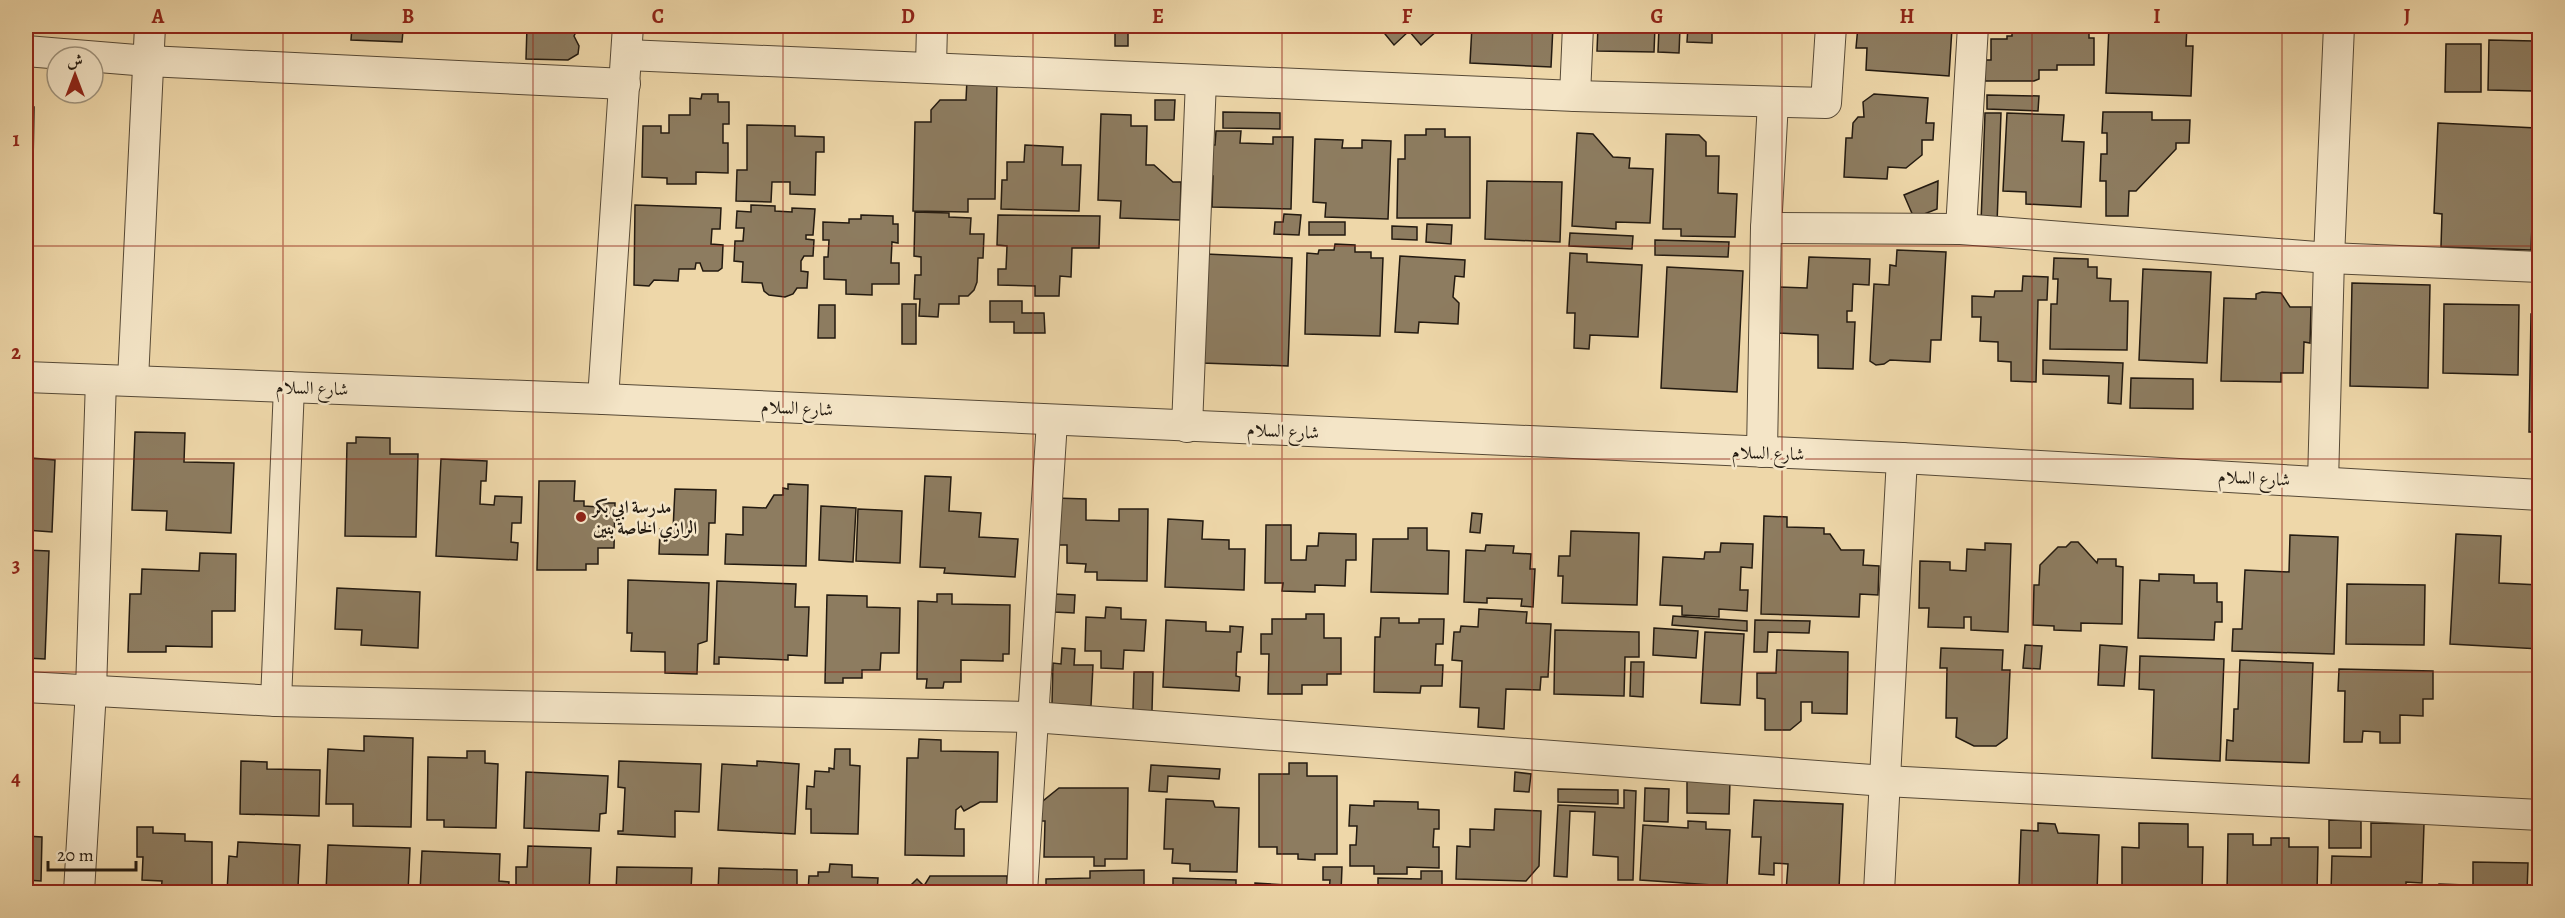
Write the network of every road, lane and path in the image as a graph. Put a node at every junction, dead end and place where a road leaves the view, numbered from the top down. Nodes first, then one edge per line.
1 (150, 26) edge
2 (628, 26) edge
3 (932, 26) edge
4 (1578, 26) edge
5 (1831, 26) edge
6 (1973, 26) edge
7 (2339, 26) edge
8 (26, 51) edge
9 (627, 55) junction
10 (148, 61) junction
11 (931, 66) junction
12 (1201, 80) junction
13 (625, 84) junction
14 (1575, 96) junction
15 (1773, 102) junction
16 (1766, 228) junction
17 (1961, 229) junction
18 (2329, 258) junction
19 (2540, 267) edge
20 (26, 377) edge
21 (101, 380) junction
22 (133, 380) junction
23 (289, 387) junction
24 (603, 399) junction
25 (1052, 421) junction
26 (1187, 427) junction
27 (1762, 452) junction
28 (1902, 458) junction
29 (2323, 482) junction
30 (2540, 495) edge
31 (26, 687) edge
32 (91, 690) junction
33 (276, 701) junction
34 (1033, 717) junction
35 (1885, 781) junction
36 (2540, 815) edge
37 (79, 892) edge
38 (1022, 892) edge
39 (1879, 892) edge

1 - 10 street
2 - 9 street
3 - 11 street
4 - 14 street
5 - 15 street
6 - 17 street
7 - 18 street
8 - 10 street
9 - 11 street
9 - 13 street
10 - 13 street
10 - 22 street
11 - 12 street
12 - 14 street
12 - 26 street
13 - 24 street
14 - 15 street
15 - 16 street
16 - 17 street
16 - 27 street
17 - 18 street
18 - 19 street
18 - 29 street
20 - 21 street, شارع السلام
21 - 22 street, شارع السلام
21 - 32 street
22 - 23 street, شارع السلام
23 - 24 street, شارع السلام
23 - 33 street
24 - 25 street, شارع السلام
25 - 26 street, شارع السلام
25 - 34 street
26 - 27 street, شارع السلام
27 - 28 street, شارع السلام
28 - 29 street, شارع السلام
28 - 35 street
29 - 30 street, شارع السلام
31 - 32 street
32 - 33 street
32 - 37 street
33 - 34 street
34 - 35 street
34 - 38 street
35 - 36 street
35 - 39 street

